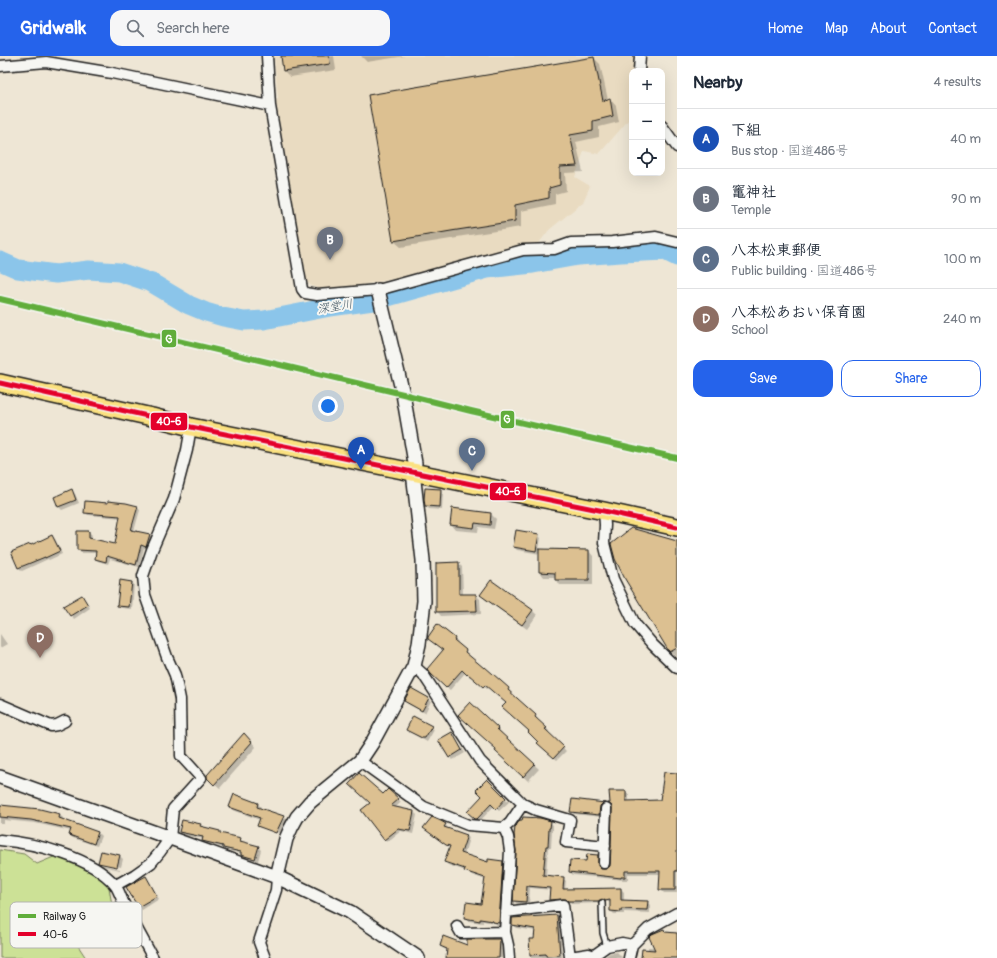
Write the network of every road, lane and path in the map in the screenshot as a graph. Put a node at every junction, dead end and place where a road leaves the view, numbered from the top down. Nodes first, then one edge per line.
1 (267, 56) edge
2 (640, 56) edge
3 (0, 66) edge
4 (639, 68) edge
5 (270, 106) junction
6 (665, 130) edge
7 (677, 148) edge
8 (677, 242) edge
9 (379, 295) junction
10 (0, 383) edge
11 (191, 427) junction
12 (413, 472) junction
13 (604, 511) junction
14 (677, 527) edge
15 (414, 666) junction
16 (677, 668) edge
17 (0, 704) edge
18 (65, 721) dead end
19 (360, 761) junction
20 (0, 777) edge
21 (523, 804) junction
22 (606, 809) dead end
23 (504, 828) junction
24 (170, 838) junction
25 (0, 840) edge
26 (605, 846) junction
27 (604, 863) dead end
28 (278, 878) junction
29 (116, 885) junction
30 (123, 902) edge
31 (602, 903) dead end
32 (506, 912) junction
33 (677, 913) edge
34 (457, 926) dead end
35 (505, 932) junction
36 (142, 938) edge
37 (632, 945) junction
38 (607, 946) junction
39 (593, 957) edge
40 (153, 958) edge
41 (265, 958) edge
42 (418, 958) edge
43 (509, 958) edge
44 (629, 958) edge

1 - 5 street
2 - 4 street
3 - 5 street
5 - 9 street
6 - 7 street
8 - 9 street
9 - 12 street
10 - 11 highway
11 - 12 highway
11 - 24 street
12 - 13 highway
12 - 15 street
13 - 14 highway
13 - 16 street
15 - 19 street
15 - 21 street
17 - 18 street
19 - 23 street
19 - 28 street
20 - 24 street
21 - 23 street
21 - 26 street
22 - 26 street
23 - 32 street
24 - 28 street
24 - 29 street
25 - 29 street
26 - 27 street
28 - 41 street
28 - 42 street
29 - 30 street
31 - 38 lane
32 - 35 street
32 - 39 street
33 - 37 street
34 - 35 street
35 - 43 street
36 - 40 street
37 - 38 street
37 - 44 street
38 - 39 street

